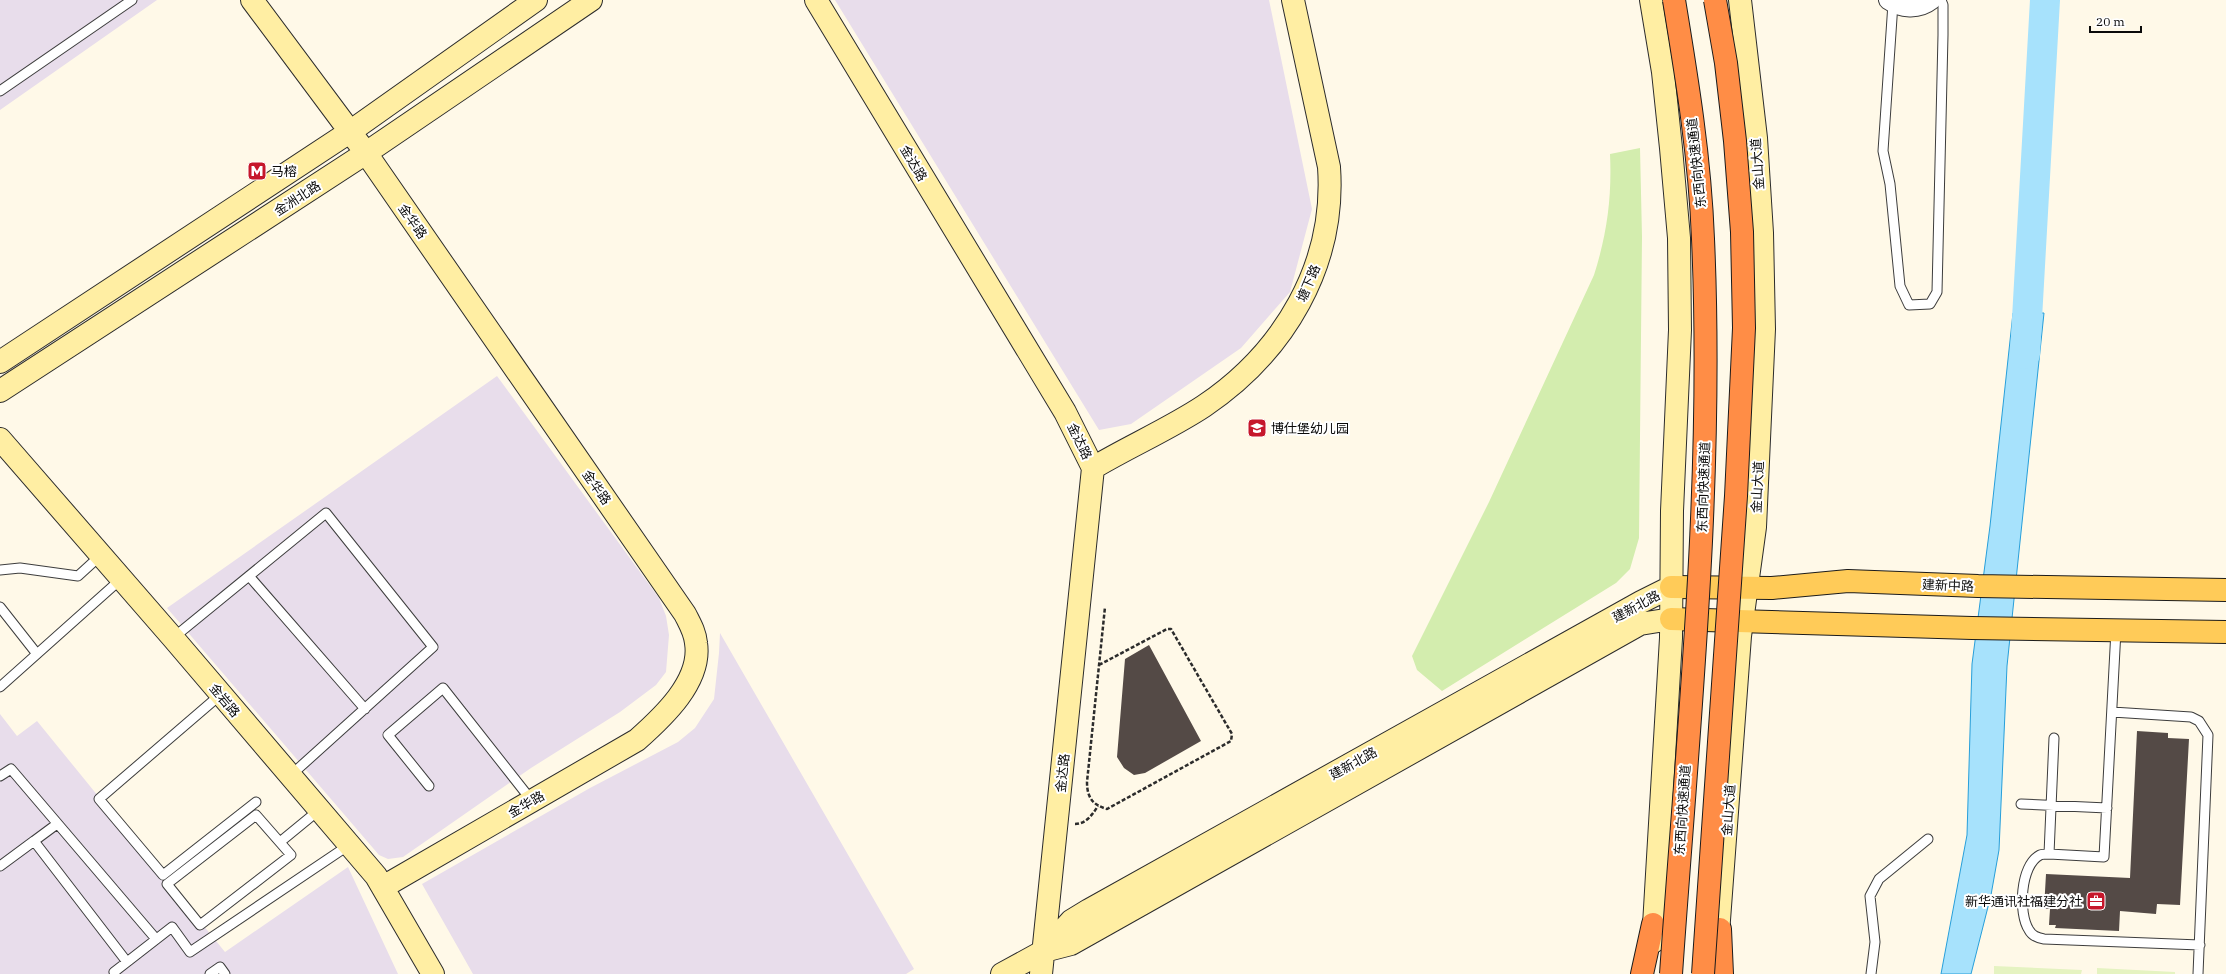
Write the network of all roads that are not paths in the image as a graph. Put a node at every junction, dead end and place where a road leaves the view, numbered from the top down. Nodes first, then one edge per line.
1 (132, 0) edge
2 (252, 0) edge
3 (536, 0) edge
4 (591, 0) edge
5 (816, 0) edge
6 (1293, 0) edge
7 (1651, 0) edge
8 (1674, 0) edge
9 (1715, 0) edge
10 (1740, 0) edge
11 (1932, 0) edge
12 (1941, 0) edge
13 (1891, 2) edge
14 (0, 91) edge
15 (351, 131) junction
16 (366, 153) junction
17 (0, 362) edge
18 (0, 390) edge
19 (0, 439) edge
20 (1093, 468) junction
21 (101, 555) junction
22 (0, 570) edge
23 (249, 576) junction
24 (121, 579) junction
25 (1671, 587) junction
26 (1746, 588) junction
27 (2226, 590) edge
28 (0, 607) edge
29 (1671, 619) junction
30 (1742, 620) junction
31 (2116, 630) junction
32 (2226, 632) edge
33 (173, 638) junction
34 (37, 654) junction
35 (0, 687) edge
36 (220, 695) junction
37 (365, 709) junction
38 (2112, 712) junction
39 (2054, 738) dead end
40 (0, 776) edge
41 (290, 776) junction
42 (429, 786) dead end
43 (532, 801) junction
44 (256, 802) dead end
45 (2021, 804) dead end
46 (2051, 805) junction
47 (2107, 808) junction
48 (319, 810) junction
49 (57, 824) junction
50 (1928, 839) dead end
51 (34, 841) junction
52 (280, 842) junction
53 (349, 845) junction
54 (2049, 854) junction
55 (0, 866) edge
56 (383, 887) junction
57 (1653, 924) junction
58 (1720, 929) junction
59 (156, 939) junction
60 (2200, 945) junction
61 (1044, 951) junction
62 (127, 962) junction
63 (115, 974) edge
64 (210, 974) edge
65 (225, 974) edge
66 (433, 974) edge
67 (1002, 974) edge
68 (1041, 974) edge
69 (1642, 974) edge
70 (1653, 974) edge
71 (1671, 974) edge
72 (1703, 974) edge
73 (1713, 974) edge
74 (1722, 974) edge
75 (1871, 974) edge
76 (2198, 974) edge

1 - 14 lane
2 - 15 main road, 金华路
3 - 15 main road, 金洲北路
4 - 16 main road, 金洲北路
5 - 20 main road, 金达路
6 - 20 main road, 塘下路
7 - 25 main road
8 - 71 highway, 东西向快速通道, bridge
9 - 72 highway, bridge
10 - 26 main road, 金山大道
11 - 13 street
12 - 13 lane
15 - 16 main road, 金华路
15 - 17 main road, 金洲北路
16 - 18 main road, 金洲北路
16 - 43 main road, 金华路
19 - 21 main road, 金岩路
20 - 61 main road, 金达路
21 - 22 lane
21 - 24 main road, 金岩路
23 - 33 lane
23 - 37 lane
23 - 37 lane
24 - 33 main road, 金岩路
24 - 34 lane
25 - 26 main road, 建新中路
25 - 29 main road
25 - 61 main road, 建新北路
26 - 27 main road, 建新中路
26 - 30 main road, 金山大道
28 - 34 lane
29 - 30 main road
29 - 57 main road
29 - 61 main road, 建新北路
30 - 31 main road
30 - 58 main road, 金山大道
31 - 32 main road
31 - 38 lane
33 - 36 main road, 金岩路
34 - 35 lane
36 - 41 main road, 金岩路
36 - 44 lane
37 - 41 lane
38 - 47 lane
38 - 60 lane
39 - 46 lane
40 - 49 lane
41 - 48 main road, 金岩路
42 - 43 lane
43 - 56 main road, 金华路
45 - 46 lane
46 - 47 lane
46 - 54 lane
47 - 54 lane
48 - 52 lane
48 - 53 main road, 金岩路
49 - 51 lane
49 - 59 lane
50 - 75 lane
51 - 55 lane
51 - 62 lane
52 - 52 lane
53 - 56 main road, 金岩路
53 - 59 lane
54 - 60 lane
56 - 66 main road, 金岩路
57 - 69 highway
57 - 70 main road
58 - 73 main road, 金山大道
58 - 74 highway
59 - 62 lane
60 - 76 lane
61 - 67 main road, 建新北路
61 - 68 main road, 金达路
62 - 63 lane
64 - 65 lane

